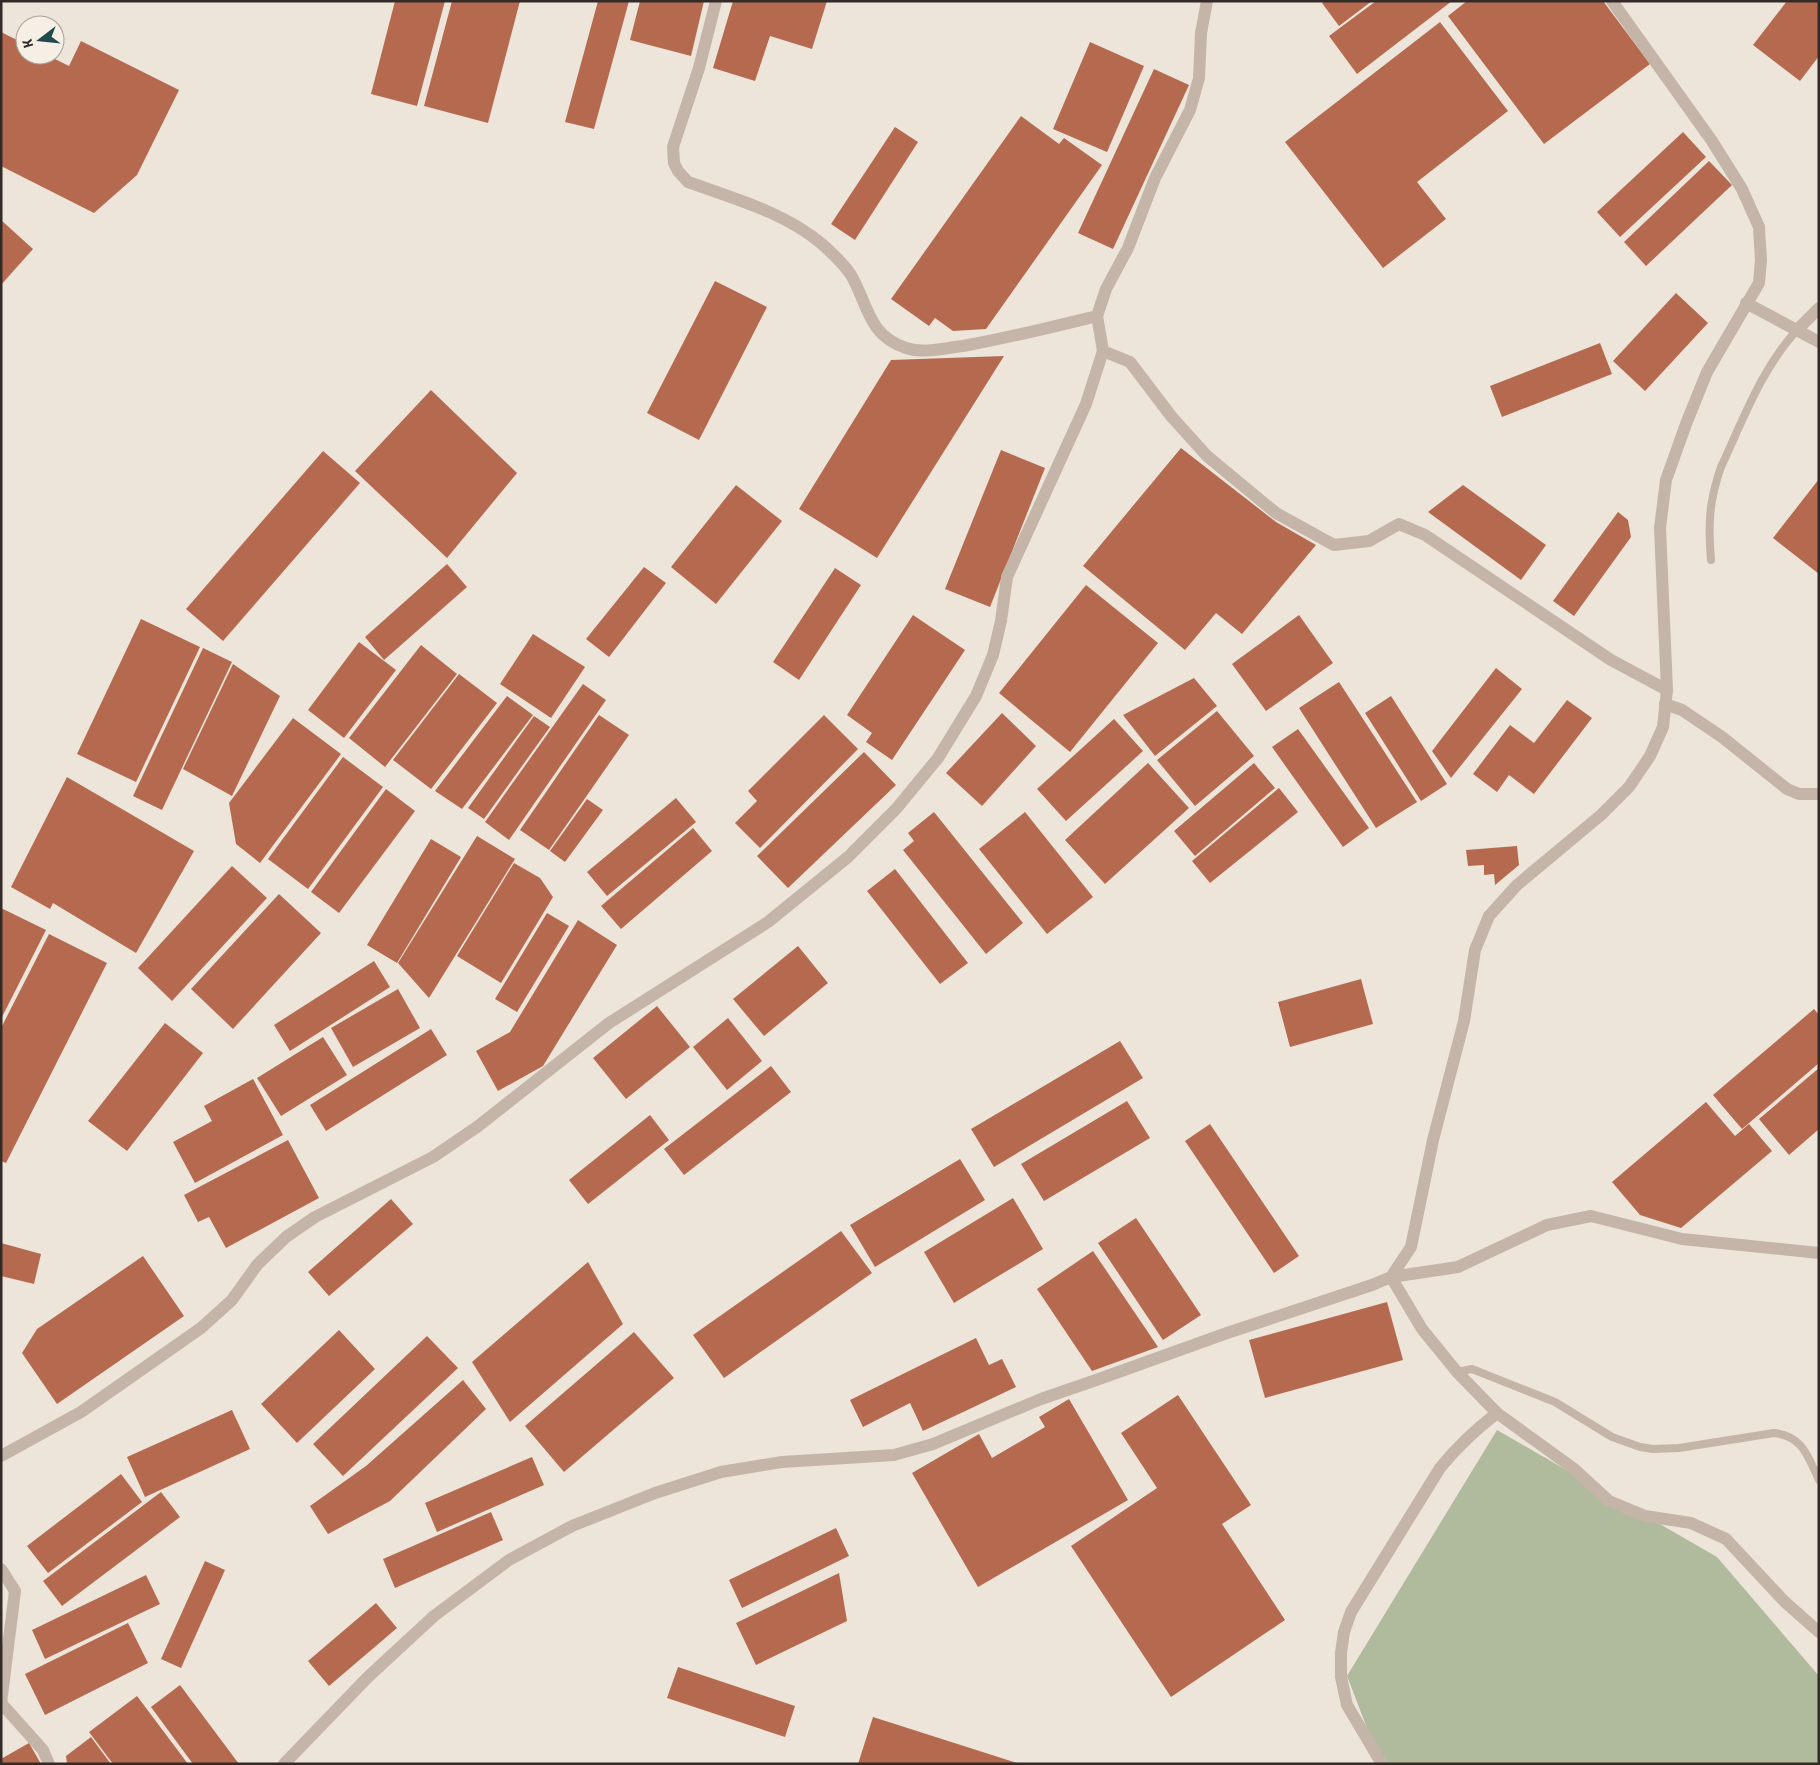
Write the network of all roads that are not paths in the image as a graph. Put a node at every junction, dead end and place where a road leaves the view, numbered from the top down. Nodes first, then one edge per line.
1 (716, 1) edge
2 (1207, 1) edge
3 (1612, 1) edge
4 (1746, 303) junction
5 (1819, 308) edge
6 (1096, 316) junction
7 (1796, 331) junction
8 (1819, 342) edge
9 (1103, 351) junction
10 (1711, 560) dead end
11 (1667, 690) junction
12 (1665, 704) junction
13 (1819, 794) edge
14 (1819, 1253) edge
15 (1391, 1277) junction
16 (1457, 1372) junction
17 (1497, 1413) junction
18 (1, 1456) edge
19 (1819, 1480) edge
20 (1, 1569) edge
21 (1819, 1632) edge
22 (49, 1764) edge
23 (284, 1764) edge
24 (1382, 1764) edge

1 - 6 street
2 - 6 street
3 - 4 street
4 - 7 street
4 - 11 street
5 - 7 street
6 - 9 street
7 - 8 street
7 - 10 lane
9 - 11 street
9 - 18 street
11 - 12 street
12 - 13 street
12 - 15 street
14 - 15 street
15 - 16 street
15 - 23 street
16 - 17 street
16 - 19 lane
17 - 21 street
17 - 24 street
20 - 22 street

